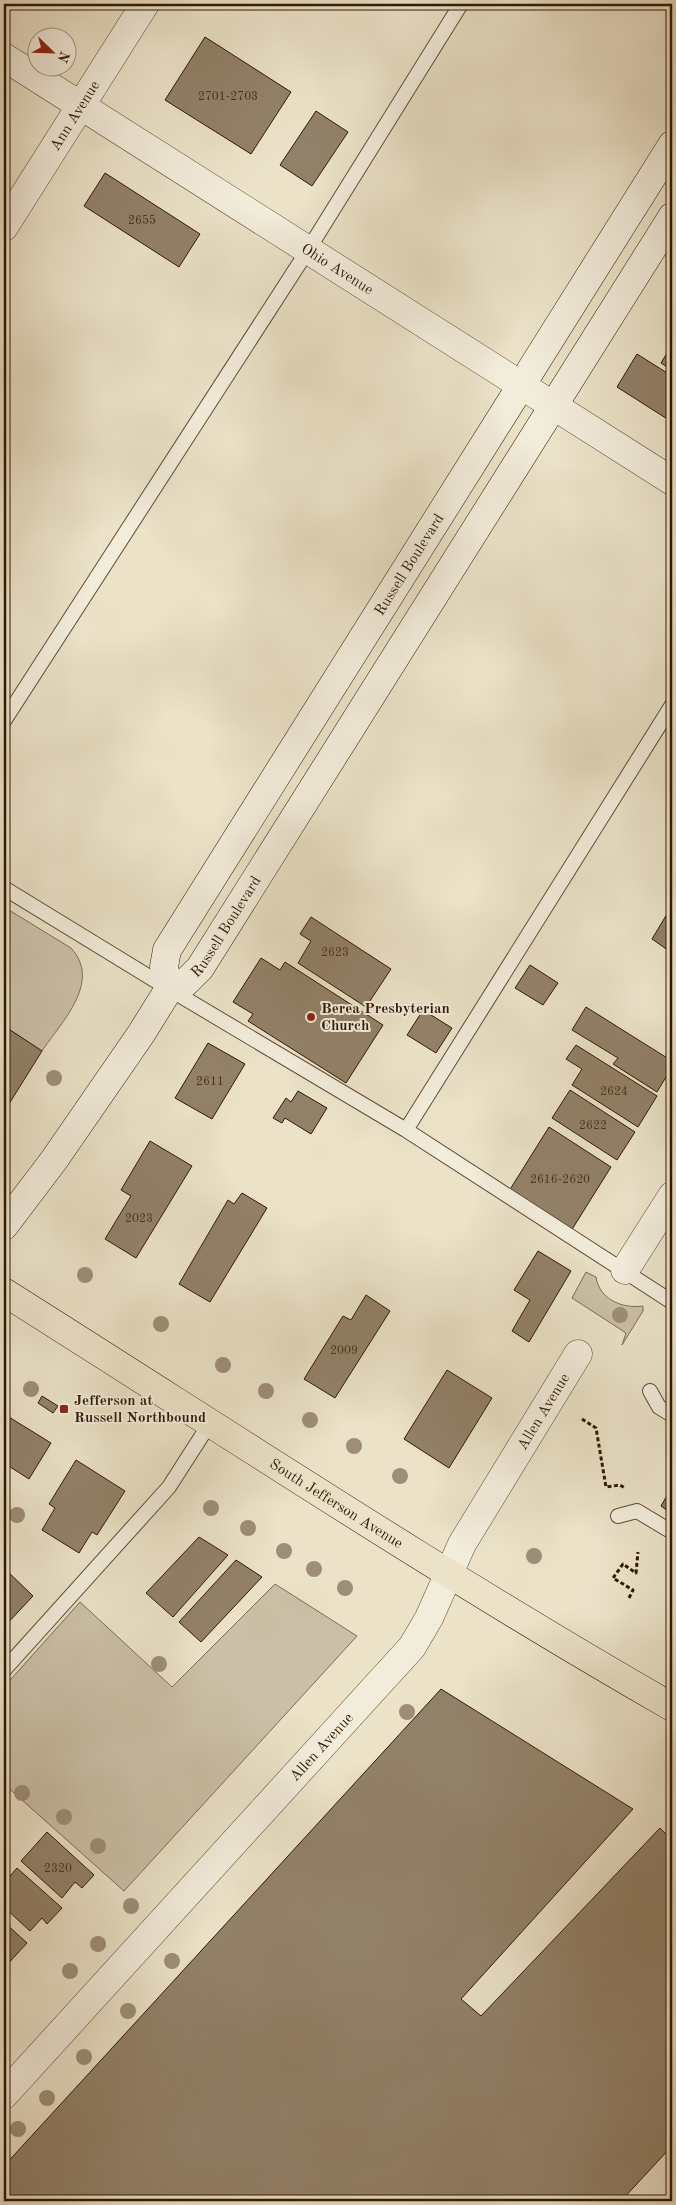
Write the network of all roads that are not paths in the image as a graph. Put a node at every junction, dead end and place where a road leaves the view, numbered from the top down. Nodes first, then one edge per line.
1 (145, 4) edge
2 (461, 4) edge
3 (4, 57) edge
4 (80, 105) junction
5 (672, 145) edge
6 (672, 217) edge
7 (4, 227) edge
8 (308, 250) junction
9 (521, 385) junction
10 (554, 406) junction
11 (672, 481) edge
12 (672, 705) edge
13 (4, 720) edge
14 (4, 888) edge
15 (168, 989) junction
16 (406, 1130) junction
17 (672, 1196) edge
18 (4, 1226) edge
19 (625, 1270) junction
20 (4, 1292) edge
21 (672, 1302) edge
22 (578, 1354) dead end
23 (650, 1391) dead end
24 (672, 1415) edge
25 (210, 1423) junction
26 (618, 1516) dead end
27 (672, 1532) edge
28 (449, 1575) junction
29 (4, 1670) edge
30 (672, 1707) edge
31 (4, 2095) edge

1 - 4 main road, Ann Avenue
2 - 8 lane
3 - 4 main road, Ohio Avenue
4 - 7 main road, Ann Avenue
4 - 8 main road, Ohio Avenue
5 - 9 main road, Russell Boulevard
6 - 10 main road, Russell Boulevard
8 - 9 main road, Ohio Avenue
8 - 13 lane
9 - 10 main road, Ohio Avenue
9 - 15 main road, Russell Boulevard
10 - 11 main road, Ohio Avenue
10 - 15 main road, Russell Boulevard
12 - 16 lane
14 - 15 lane
15 - 16 lane
15 - 18 main road
16 - 19 lane
17 - 19 main road
19 - 21 lane
20 - 25 main road, South Jefferson Avenue
22 - 28 main road, Allen Avenue
23 - 24 lane
25 - 28 main road, South Jefferson Avenue
25 - 29 lane
26 - 27 lane
28 - 30 main road, South Jefferson Avenue
28 - 31 main road, Allen Avenue

